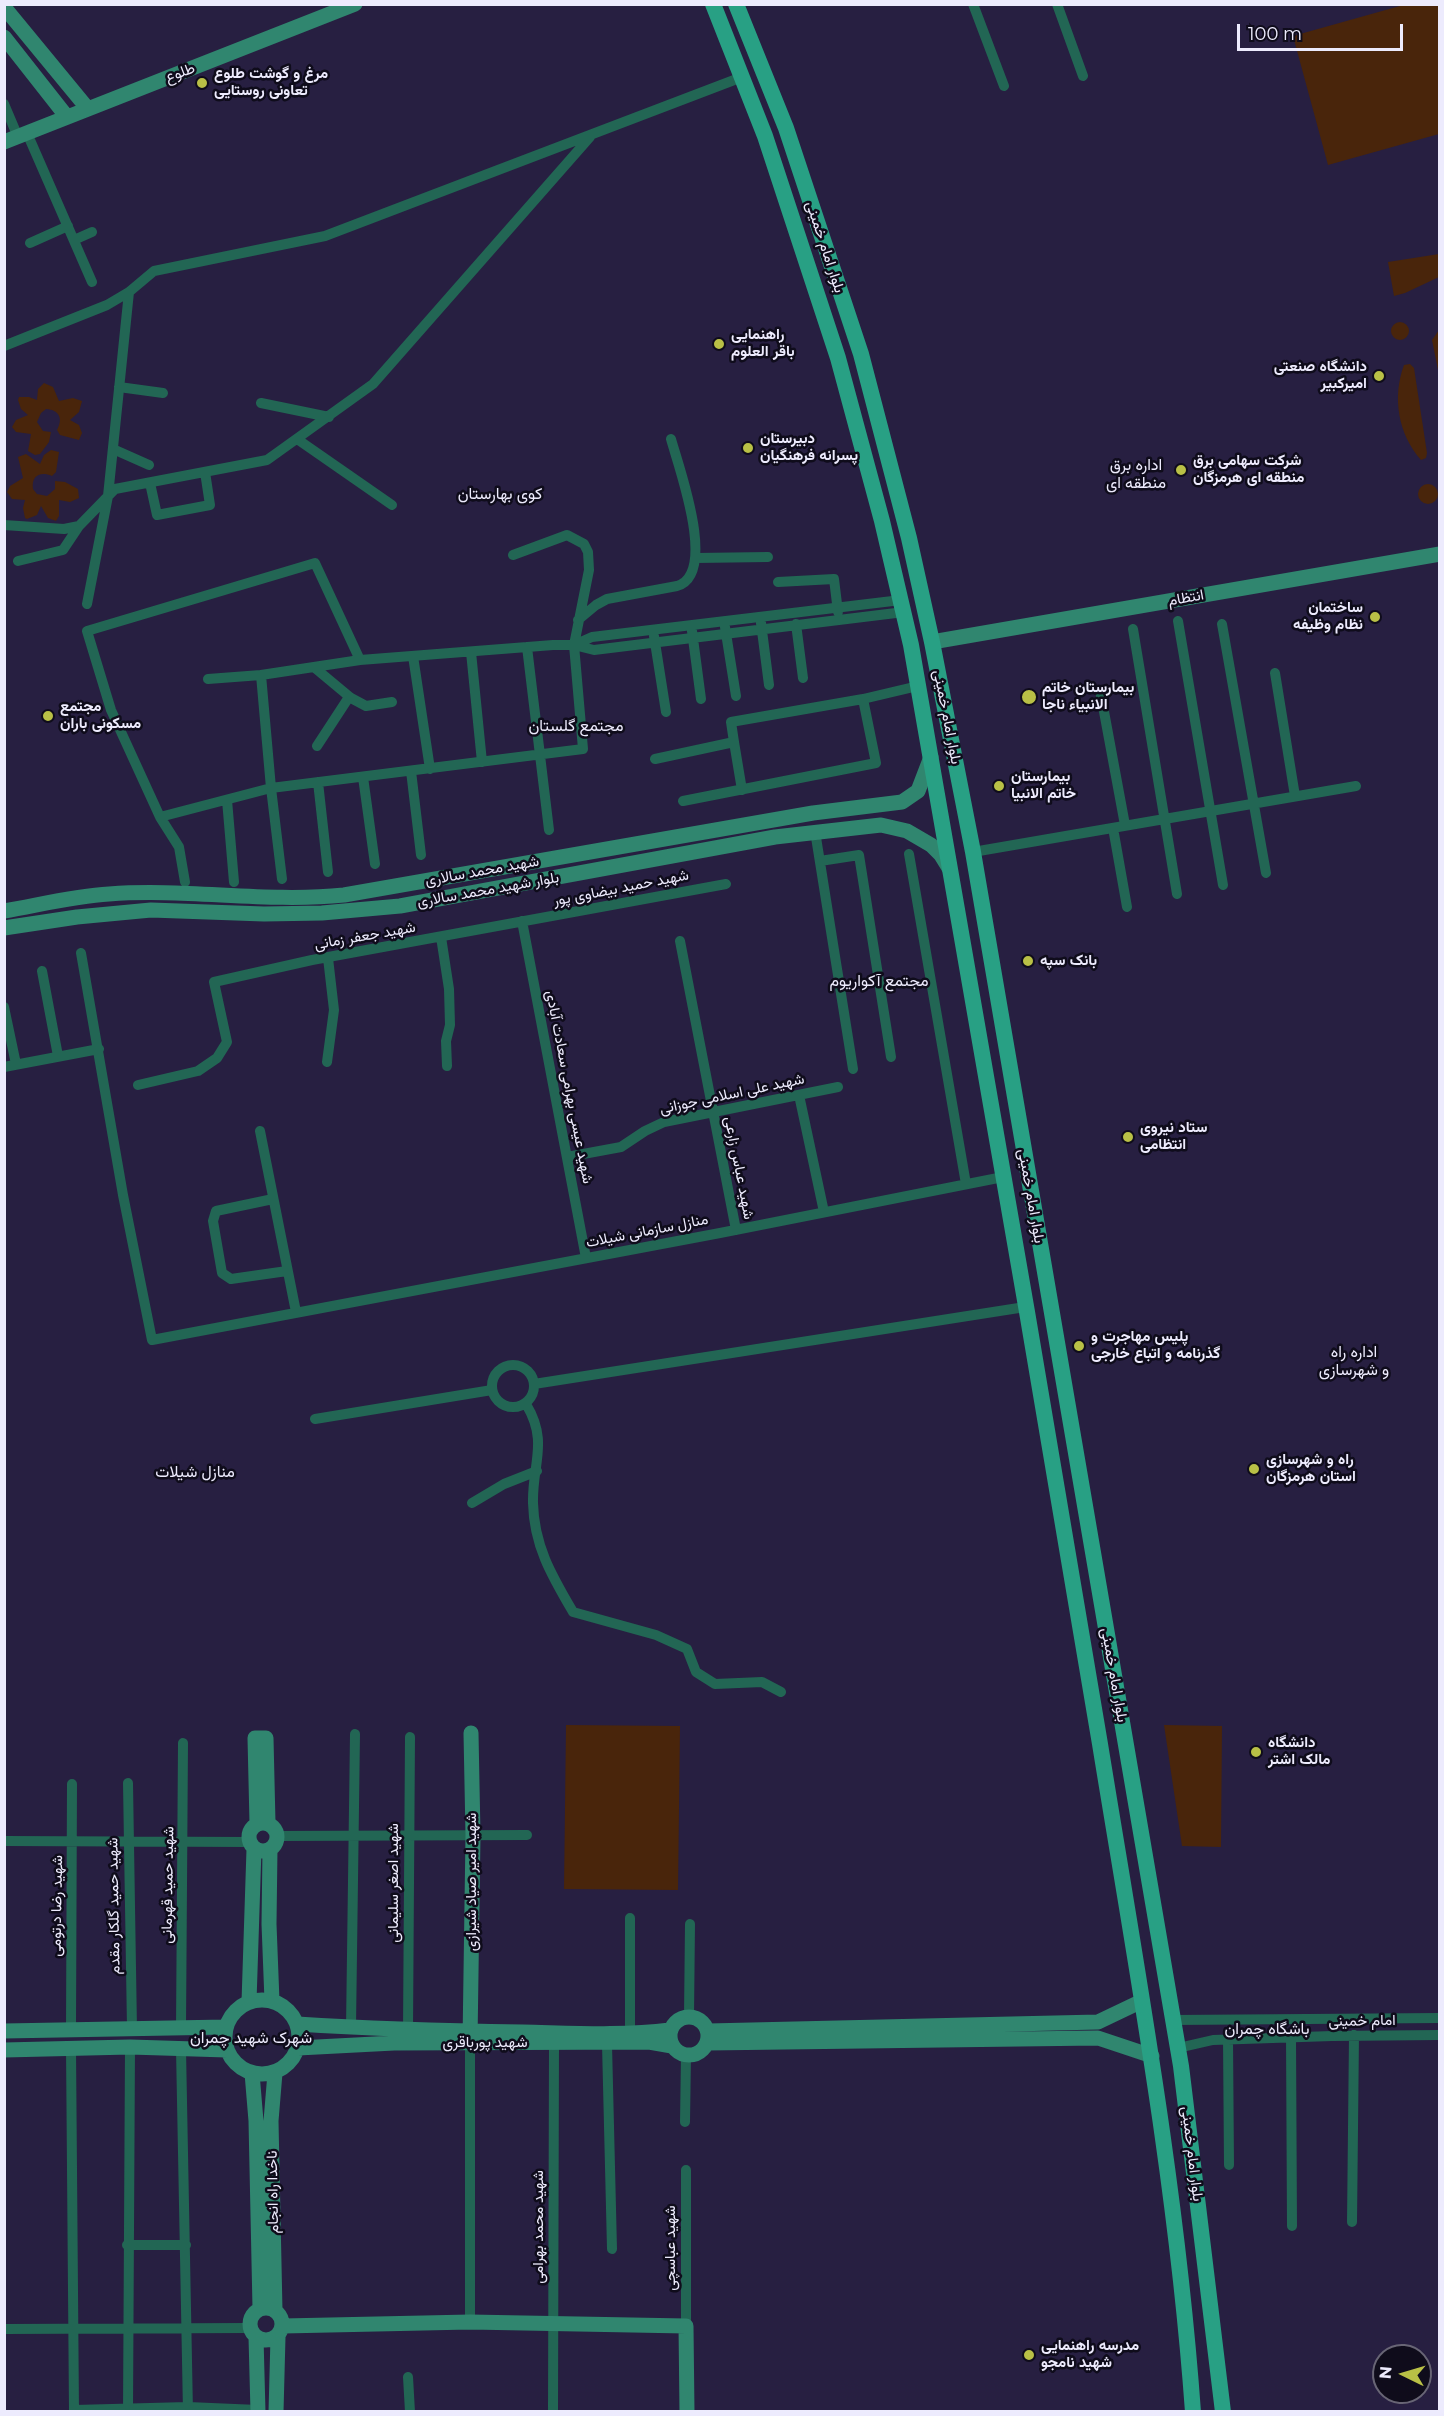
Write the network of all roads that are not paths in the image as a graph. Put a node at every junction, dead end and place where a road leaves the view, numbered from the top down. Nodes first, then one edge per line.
1 (355, 4) edge
2 (713, 4) edge
3 (736, 4) edge
4 (973, 4) edge
5 (1057, 4) edge
6 (4, 7) edge
7 (10, 24) edge
8 (4, 38) edge
9 (1083, 76) dead end
10 (742, 77) junction
11 (1004, 86) dead end
12 (4, 104) edge
13 (88, 109) junction
14 (67, 117) junction
15 (593, 134) junction
16 (16, 137) edge
17 (68, 226) junction
18 (92, 232) dead end
19 (74, 240) junction
20 (30, 243) dead end
21 (92, 282) dead end
22 (129, 292) junction
23 (4, 346) edge
24 (119, 387) junction
25 (163, 393) dead end
26 (261, 403) dead end
27 (329, 417) junction
28 (671, 439) dead end
29 (297, 440) junction
30 (113, 449) junction
31 (149, 465) dead end
32 (206, 472) junction
33 (150, 483) junction
34 (108, 496) junction
35 (392, 505) dead end
36 (4, 525) edge
37 (79, 526) junction
38 (1440, 554) edge
39 (513, 555) dead end
40 (768, 557) dead end
41 (696, 558) junction
42 (18, 561) dead end
43 (778, 582) dead end
44 (87, 604) dead end
45 (837, 606) junction
46 (902, 606) junction
47 (760, 617) junction
48 (578, 620) junction
49 (839, 620) junction
50 (724, 621) junction
51 (1178, 621) dead end
52 (796, 624) junction
53 (1222, 624) dead end
54 (691, 625) junction
55 (762, 629) junction
56 (1133, 629) dead end
57 (654, 630) junction
58 (726, 634) junction
59 (693, 637) junction
60 (655, 642) junction
61 (932, 642) junction
62 (574, 645) junction
63 (527, 647) junction
64 (471, 652) junction
65 (413, 656) junction
66 (360, 660) junction
67 (315, 668) junction
68 (1275, 673) dead end
69 (261, 675) junction
70 (803, 678) dead end
71 (208, 679) dead end
72 (769, 685) dead end
73 (918, 686) junction
74 (1100, 690) dead end
75 (736, 696) dead end
76 (349, 697) junction
77 (701, 699) dead end
78 (863, 699) junction
79 (392, 702) dead end
80 (666, 712) dead end
81 (734, 742) junction
82 (317, 746) dead end
83 (538, 755) junction
84 (931, 757) junction
85 (655, 759) dead end
86 (482, 762) junction
87 (430, 769) junction
88 (411, 771) junction
89 (363, 777) junction
90 (318, 782) junction
91 (1356, 786) dead end
92 (271, 788) junction
93 (742, 789) junction
94 (1295, 796) junction
95 (227, 800) junction
96 (683, 801) dead end
97 (1255, 803) junction
98 (1211, 811) junction
99 (813, 813) junction
100 (160, 817) junction
101 (1166, 818) junction
102 (1125, 825) junction
103 (1113, 828) junction
104 (549, 830) dead end
105 (815, 831) junction
106 (973, 852) junction
107 (909, 854) dead end
108 (421, 855) dead end
109 (820, 861) junction
110 (375, 864) dead end
111 (950, 871) junction
112 (328, 872) dead end
113 (1266, 873) dead end
114 (282, 879) dead end
115 (185, 882) dead end
116 (234, 882) dead end
117 (726, 884) dead end
118 (1223, 885) dead end
119 (1177, 894) dead end
120 (1127, 907) dead end
121 (4, 911) edge
122 (522, 921) junction
123 (4, 928) edge
124 (441, 938) junction
125 (680, 941) dead end
126 (81, 953) dead end
127 (328, 958) junction
128 (42, 971) dead end
129 (4, 1007) edge
130 (99, 1049) junction
131 (58, 1056) junction
132 (891, 1057) dead end
133 (327, 1062) dead end
134 (10, 1065) edge
135 (447, 1066) dead end
136 (853, 1069) dead end
137 (138, 1085) dead end
138 (838, 1087) dead end
139 (799, 1095) junction
140 (713, 1112) junction
141 (260, 1131) dead end
142 (567, 1157) junction
143 (1003, 1177) junction
144 (966, 1184) junction
145 (273, 1199) junction
146 (824, 1212) junction
147 (736, 1230) junction
148 (586, 1258) junction
149 (287, 1271) junction
150 (1025, 1307) junction
151 (296, 1312) junction
152 (534, 1384) junction
153 (492, 1390) junction
154 (526, 1404) junction
155 (315, 1419) dead end
156 (537, 1471) junction
157 (472, 1503) dead end
158 (1102, 1603) junction
159 (1077, 1609) junction
160 (781, 1692) dead end
161 (471, 1733) dead end
162 (355, 1734) dead end
163 (410, 1737) dead end
164 (183, 1743) dead end
165 (128, 1783) dead end
166 (72, 1784) dead end
167 (267, 1827) junction
168 (354, 1835) junction
169 (409, 1835) junction
170 (473, 1835) junction
171 (527, 1835) dead end
172 (4, 1841) edge
173 (73, 1841) junction
174 (127, 1841) junction
175 (183, 1842) junction
176 (258, 1847) junction
177 (630, 1918) dead end
178 (253, 1923) junction
179 (269, 1924) junction
180 (690, 1924) dead end
181 (272, 2001) junction
182 (1142, 2001) junction
183 (249, 2002) junction
184 (689, 2016) junction
185 (1440, 2018) edge
186 (1406, 2019) junction
187 (1173, 2020) junction
188 (1245, 2020) junction
189 (1335, 2020) junction
190 (297, 2024) junction
191 (226, 2027) junction
192 (351, 2027) junction
193 (181, 2028) junction
194 (70, 2029) junction
195 (132, 2029) junction
196 (670, 2030) junction
197 (4, 2031) edge
198 (1038, 2032) junction
199 (630, 2033) junction
200 (398, 2034) junction
201 (1354, 2035) junction
202 (1406, 2035) junction
203 (1440, 2035) edge
204 (1336, 2036) junction
205 (471, 2037) junction
206 (707, 2037) junction
207 (1291, 2037) junction
208 (1246, 2039) junction
209 (1228, 2040) junction
210 (554, 2043) junction
211 (607, 2044) junction
212 (672, 2046) junction
213 (130, 2047) junction
214 (70, 2048) junction
215 (298, 2048) junction
216 (1178, 2048) junction
217 (182, 2049) junction
218 (4, 2050) edge
219 (227, 2050) junction
220 (686, 2055) junction
221 (1152, 2056) junction
222 (252, 2073) junction
223 (275, 2073) junction
224 (685, 2122) dead end
225 (1229, 2165) dead end
226 (273, 2167) junction
227 (256, 2168) junction
228 (686, 2170) dead end
229 (1352, 2222) dead end
230 (1292, 2226) dead end
231 (274, 2235) junction
232 (257, 2236) junction
233 (128, 2245) junction
234 (186, 2245) junction
235 (612, 2248) dead end
236 (268, 2310) junction
237 (470, 2322) junction
238 (554, 2323) junction
239 (686, 2326) junction
240 (74, 2328) junction
241 (127, 2328) junction
242 (187, 2328) junction
243 (4, 2329) edge
244 (280, 2331) junction
245 (253, 2333) junction
246 (408, 2378) dead end
247 (188, 2409) edge
248 (128, 2410) edge
249 (74, 2411) edge
250 (258, 2411) edge
251 (276, 2411) edge
252 (410, 2412) edge
253 (553, 2412) edge
254 (687, 2412) edge
255 (1193, 2412) edge
256 (1222, 2412) edge

1 - 13 street, طلوع
2 - 10 main road, بلوار امام خمینی
3 - 61 main road, بلوار امام خمینی
4 - 11 street
5 - 9 street
6 - 7 street
7 - 13 street
8 - 14 street
10 - 15 street
10 - 46 main road, بلوار امام خمینی
12 - 16 street
13 - 14 street, طلوع
14 - 16 street, طلوع
15 - 22 street
15 - 27 street
16 - 17 street
17 - 19 street
17 - 20 street
18 - 19 street
19 - 21 street
22 - 23 street
22 - 24 street
24 - 25 street
24 - 30 street
26 - 27 street
27 - 29 street
28 - 41 street
29 - 32 street
29 - 35 street
30 - 31 street
30 - 34 street
32 - 33 street
32 - 33 street
33 - 34 street
34 - 37 street
34 - 44 street
36 - 37 street
37 - 42 street
38 - 61 street, انتظام
39 - 48 street
40 - 41 street
41 - 48 street
43 - 45 street
45 - 46 street
45 - 47 street
45 - 49 street
46 - 49 street
46 - 73 main road, بلوار امام خمینی
47 - 50 street
47 - 55 street
48 - 62 street
49 - 52 street
50 - 54 street
50 - 58 street
51 - 98 street
52 - 55 street
52 - 70 street
53 - 97 street
54 - 57 street
54 - 59 street
55 - 58 street
55 - 72 street
56 - 101 street
57 - 60 street
57 - 62 street
58 - 59 street
58 - 75 street
59 - 60 street
59 - 77 street
60 - 62 street
60 - 80 street
61 - 106 main road, بلوار امام خمینی
62 - 63 street
62 - 83 street
63 - 64 street
63 - 83 street
64 - 65 street
64 - 86 street
65 - 66 street
65 - 87 street
66 - 67 street
66 - 100 street
67 - 69 street
67 - 76 street
68 - 94 street
69 - 71 street
69 - 92 street
73 - 78 street
73 - 84 main road, بلوار امام خمینی
74 - 102 street
76 - 79 street
76 - 82 street
78 - 81 street
78 - 93 street
81 - 85 street
81 - 93 street
83 - 86 street
83 - 104 street
84 - 99 street, شهید محمد سالاری
84 - 111 main road, بلوار امام خمینی
86 - 87 street
87 - 88 street
88 - 89 street
88 - 108 street
89 - 90 street
89 - 110 street
90 - 92 street
90 - 112 street
91 - 94 street
92 - 95 street
92 - 114 street
93 - 96 street
94 - 97 street
95 - 100 street
95 - 116 street
97 - 98 street
97 - 113 street
98 - 101 street
98 - 118 street
99 - 105 street
99 - 121 street, شهید محمد سالاری
100 - 115 street
101 - 102 street
101 - 119 street
102 - 103 street
103 - 106 street
103 - 120 street
105 - 109 street
105 - 111 street, بلوار شهید محمد سالاری
105 - 123 street, بلوار شهید محمد سالاری
106 - 158 main road, بلوار امام خمینی
107 - 144 street
109 - 132 street
109 - 136 street
111 - 143 main road, بلوار امام خمینی
117 - 122 street, شهید حمید بیضاوی پور
122 - 124 street, شهید جعفر زمانی
122 - 142 street, شهید عیسی بهرامی سعادت آبادی
124 - 127 street, شهید جعفر زمانی
124 - 135 street
125 - 140 street, شهید عباس زارعی
126 - 130 street
127 - 133 street
127 - 137 street, شهید جعفر زمانی
128 - 131 street
129 - 134 street
130 - 131 street
130 - 151 street, منازل سازمانی شیلات
131 - 134 street
138 - 139 street, شهید علی اسلامی جوزانی
139 - 140 street, شهید علی اسلامی جوزانی
139 - 146 street
140 - 142 street, شهید علی اسلامی جوزانی
140 - 147 street, شهید عباس زارعی
141 - 145 street
142 - 148 street, شهید عیسی بهرامی سعادت آبادی
143 - 144 street, منازل سازمانی شیلات
143 - 150 main road, بلوار امام خمینی
144 - 146 street, منازل سازمانی شیلات
145 - 149 street
145 - 149 street
146 - 147 street, منازل سازمانی شیلات
147 - 148 street, منازل سازمانی شیلات
148 - 151 street, منازل سازمانی شیلات
149 - 151 street
150 - 152 street
150 - 159 main road, بلوار امام خمینی
152 - 153 street
152 - 154 street
153 - 154 street
153 - 155 street
154 - 156 street
156 - 157 street
156 - 160 street
158 - 159 main road
158 - 187 main road, بلوار امام خمینی
159 - 182 main road, بلوار امام خمینی
161 - 170 street, شهید امیر صیاد شیرازی
162 - 168 street
163 - 169 street, شهید اصغر سلیمانی
164 - 175 street, شهید حمید قهرمانی
165 - 174 street, شهید حمید گلکار مقدم
166 - 173 street, شهید رضا درتومی
167 - 168 street
167 - 176 street
167 - 176 street
168 - 169 street
168 - 192 street
169 - 170 street
169 - 200 street, شهید اصغر سلیمانی
170 - 171 street
170 - 205 street, شهید امیر صیاد شیرازی
172 - 173 street
173 - 174 street
173 - 194 street, شهید رضا درتومی
174 - 175 street
174 - 195 street, شهید حمید گلکار مقدم
175 - 176 street
175 - 193 street, شهید حمید قهرمانی
176 - 178 street
176 - 179 street
177 - 199 street
178 - 179 street
178 - 183 street
179 - 181 street
180 - 184 street
181 - 183 street
181 - 190 street
182 - 198 street
182 - 221 main road, بلوار امام خمینی
183 - 191 street
184 - 196 street
184 - 206 street
185 - 186 street
186 - 189 street
186 - 202 street
187 - 188 street
187 - 216 main road, بلوار امام خمینی
188 - 189 street
188 - 208 street
189 - 204 street
190 - 192 street, شهید پورباقری
190 - 215 street
191 - 193 street
191 - 219 street
192 - 200 street, شهید پورباقری
193 - 195 street
194 - 195 street
194 - 197 street
194 - 214 street
195 - 213 street
196 - 199 street, شهید پورباقری
196 - 212 street
198 - 206 street
198 - 221 street
199 - 205 street, شهید پورباقری
200 - 205 street, شهید پورباقری
200 - 215 street, شهید پورباقری
201 - 202 street, امام خمینی
201 - 204 street, امام خمینی
201 - 229 street
202 - 203 street, امام خمینی
204 - 207 street, امام خمینی
205 - 210 street, شهید پورباقری
205 - 237 street
206 - 220 street
207 - 208 street, امام خمینی
207 - 230 street
208 - 209 street, امام خمینی
209 - 216 street, امام خمینی
209 - 225 street
210 - 211 street, شهید پورباقری
210 - 238 street, شهید محمد بهرامی
211 - 212 street, شهید پورباقری
211 - 235 street
212 - 220 street
213 - 214 street
213 - 217 street
213 - 233 street
214 - 218 street
214 - 240 street
215 - 223 street
216 - 256 main road, بلوار امام خمینی
217 - 219 street
217 - 234 street
219 - 222 street
220 - 224 street
221 - 255 main road, بلوار امام خمینی
222 - 223 street
222 - 227 street, ناخدا راه انجام
223 - 226 street, ناخدا راه انجام
226 - 227 street
226 - 231 street, ناخدا راه انجام
227 - 232 street, ناخدا راه انجام
228 - 239 street, شهید عباسچی
231 - 232 street
231 - 236 street, ناخدا راه انجام
232 - 236 street, ناخدا راه انجام
233 - 234 street
233 - 241 street
234 - 242 street
236 - 244 street
236 - 245 street
237 - 238 street
237 - 244 street
238 - 239 street
238 - 253 street, شهید محمد بهرامی
239 - 254 street
240 - 241 street
240 - 243 street
240 - 249 street
241 - 242 street
241 - 248 street
242 - 245 street
242 - 247 street
244 - 245 street
244 - 251 street
245 - 250 street
246 - 252 street
247 - 248 street
247 - 250 street
248 - 249 street
250 - 251 street

